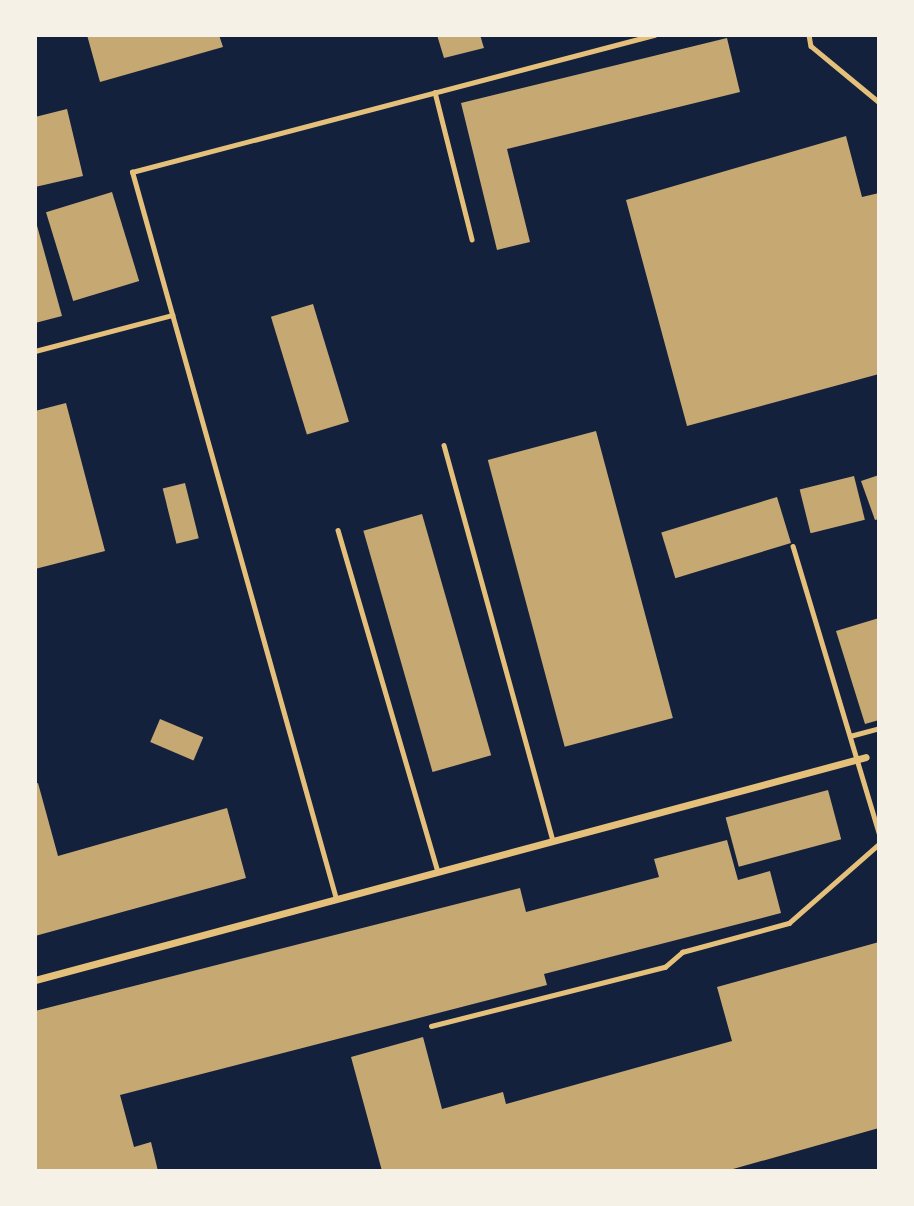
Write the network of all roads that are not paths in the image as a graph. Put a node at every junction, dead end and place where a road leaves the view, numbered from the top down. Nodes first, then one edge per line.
1 (654, 35) edge
2 (809, 35) edge
3 (435, 92) junction
4 (879, 102) edge
5 (472, 239) dead end
6 (172, 315) junction
7 (35, 351) edge
8 (444, 445) dead end
9 (338, 530) dead end
10 (793, 546) dead end
11 (879, 728) edge
12 (850, 736) junction
13 (866, 757) dead end
14 (857, 759) junction
15 (879, 833) edge
16 (553, 841) junction
17 (879, 844) edge
18 (438, 872) junction
19 (336, 899) junction
20 (35, 980) edge
21 (431, 1027) dead end

1 - 3 lane
2 - 4 lane
3 - 5 lane
3 - 6 lane
6 - 7 lane
6 - 19 lane
8 - 16 lane
9 - 18 lane
10 - 12 lane
11 - 12 lane
12 - 14 lane
13 - 14 street
14 - 15 lane
14 - 16 street
16 - 18 street
17 - 21 lane
18 - 19 street
19 - 20 street

